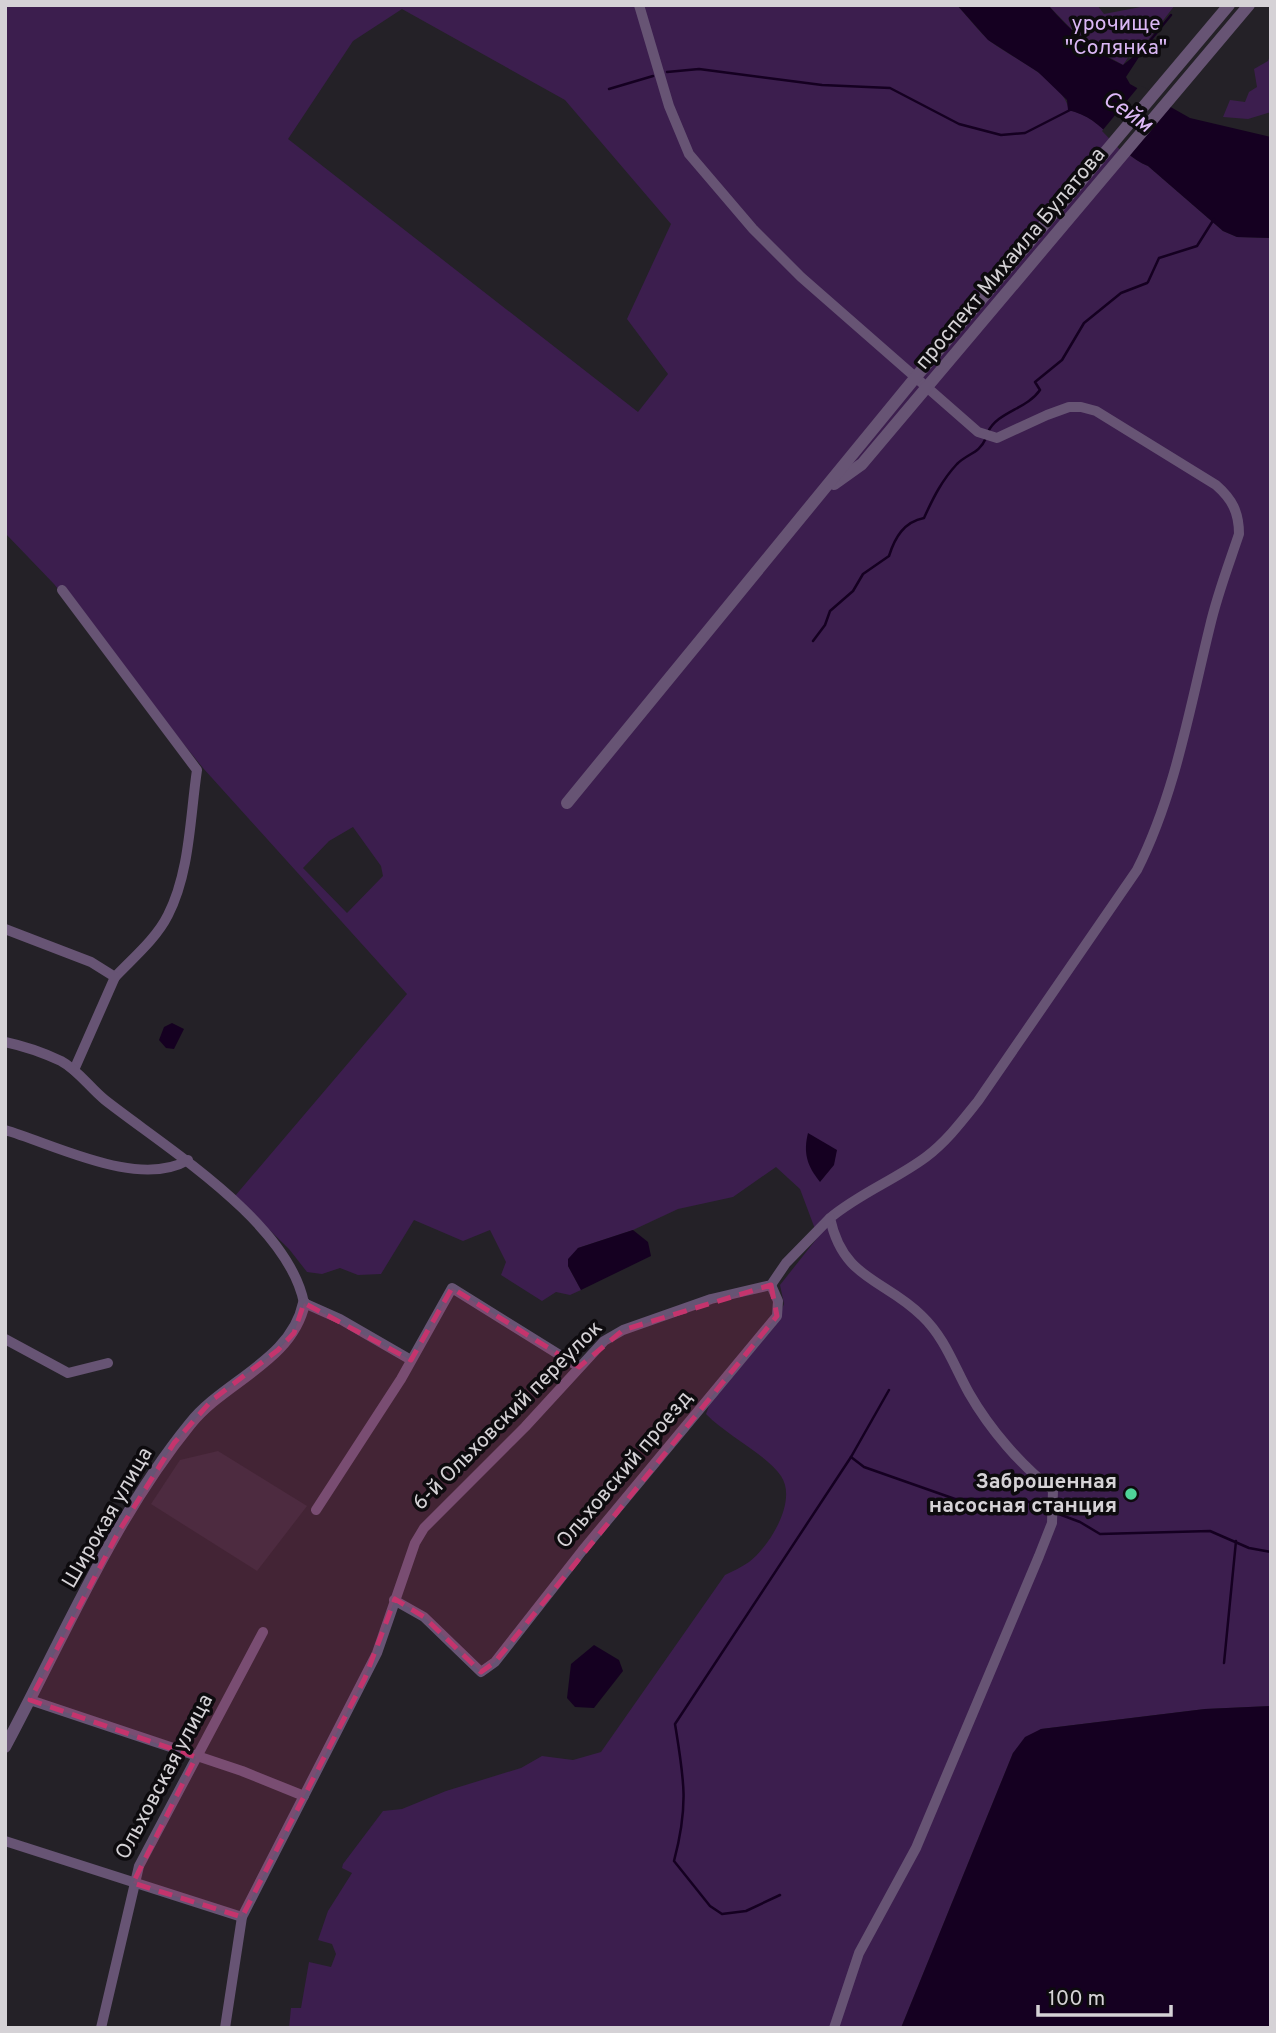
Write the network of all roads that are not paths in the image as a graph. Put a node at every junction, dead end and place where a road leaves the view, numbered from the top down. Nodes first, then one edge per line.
1 (639, 5) edge
2 (1229, 5) edge
3 (1249, 5) edge
4 (915, 378) junction
5 (927, 389) junction
6 (820, 495) junction
7 (62, 590) dead end
8 (567, 803) dead end
9 (5, 929) edge
10 (115, 977) junction
11 (5, 1042) edge
12 (74, 1070) junction
13 (5, 1130) edge
14 (188, 1160) junction
15 (830, 1218) junction
16 (771, 1285) junction
17 (304, 1303) junction
18 (5, 1339) edge
19 (411, 1360) junction
20 (108, 1363) dead end
21 (579, 1367) junction
22 (316, 1510) dead end
23 (394, 1600) junction
24 (263, 1632) dead end
25 (30, 1700) junction
26 (5, 1747) edge
27 (196, 1757) junction
28 (304, 1796) junction
29 (5, 1841) edge
30 (133, 1882) junction
31 (242, 1917) junction
32 (101, 2028) edge
33 (225, 2028) edge
34 (834, 2028) edge

1 - 4 street
2 - 4 street, проспект Михаила Булатова
3 - 5 street, проспект Михаила Булатова
4 - 5 street
4 - 6 street, проспект Михаила Булатова
5 - 6 street, проспект Михаила Булатова
5 - 15 street
6 - 8 street, проспект Михаила Булатова
7 - 10 street
9 - 10 street
10 - 12 street
11 - 12 street
12 - 14 street
13 - 14 street
14 - 17 street
15 - 16 street
15 - 34 street
16 - 21 street, 6-й Ольховский переулок
16 - 23 street, Ольховский проезд
17 - 19 street
17 - 25 street, Широкая улица
18 - 20 street
19 - 21 street
19 - 22 street
21 - 23 street, 6-й Ольховский переулок
23 - 28 street, 6-й Ольховский переулок
24 - 27 street, Ольховская улица
25 - 26 street, Широкая улица
25 - 27 street
27 - 28 street
27 - 30 street, Ольховская улица
28 - 31 street, 6-й Ольховский переулок
29 - 30 street
30 - 31 street
30 - 32 street, Ольховская улица
31 - 33 street, 6-й Ольховский переулок

